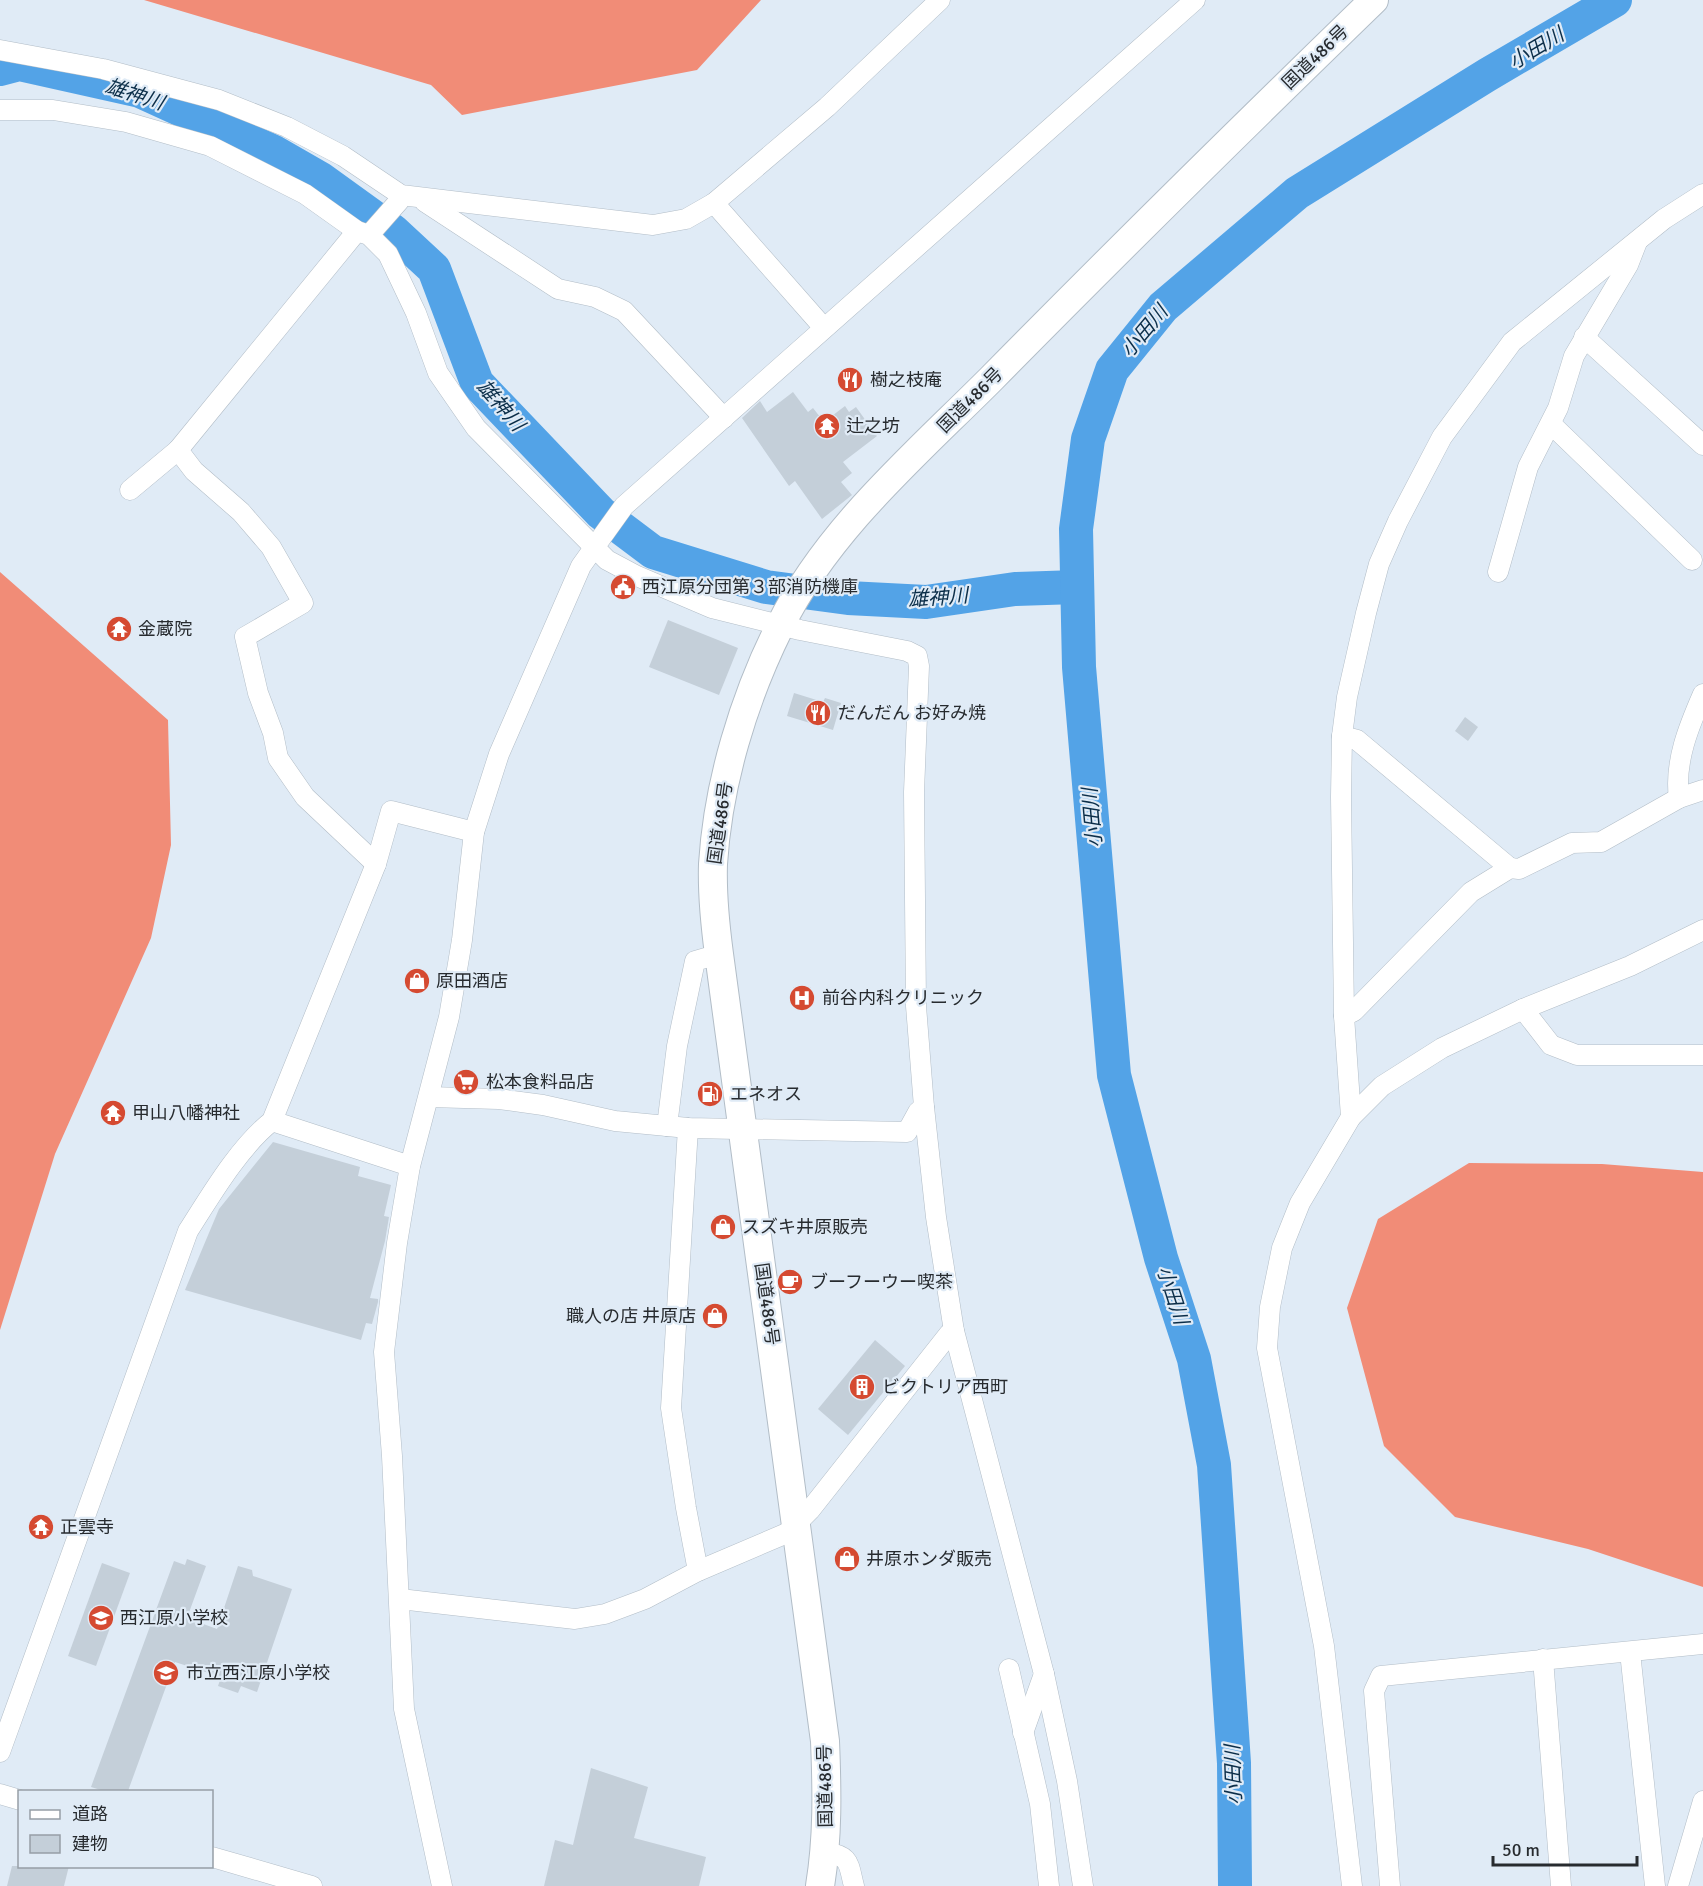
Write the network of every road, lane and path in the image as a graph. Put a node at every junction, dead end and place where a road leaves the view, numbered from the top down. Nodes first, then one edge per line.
1 (940, 0) edge
2 (1195, 0) edge
3 (1374, 0) edge
4 (0, 50) edge
5 (0, 110) edge
6 (1703, 194) edge
7 (400, 198) junction
8 (421, 199) junction
9 (714, 203) junction
10 (367, 231) junction
11 (1639, 239) junction
12 (824, 328) junction
13 (1584, 337) junction
14 (724, 418) junction
15 (1551, 424) junction
16 (1703, 445) edge
17 (178, 450) junction
18 (130, 490) dead end
19 (596, 544) junction
20 (1692, 560) dead end
21 (1498, 572) dead end
22 (782, 621) junction
23 (1703, 694) edge
24 (1342, 736) junction
25 (1703, 790) edge
26 (1679, 798) junction
27 (474, 832) junction
28 (376, 864) junction
29 (1510, 868) junction
30 (1703, 930) edge
31 (718, 954) junction
32 (1523, 1009) junction
33 (1344, 1016) junction
34 (1703, 1055) edge
35 (429, 1097) junction
36 (924, 1107) junction
37 (1351, 1117) junction
38 (272, 1121) junction
39 (667, 1126) junction
40 (688, 1128) junction
41 (743, 1129) junction
42 (410, 1166) junction
43 (954, 1331) junction
44 (796, 1522) junction
45 (698, 1571) junction
46 (400, 1599) junction
47 (1703, 1644) edge
48 (1630, 1652) junction
49 (1543, 1659) junction
50 (1010, 1669) dead end
51 (1044, 1674) junction
52 (1023, 1732) junction
53 (0, 1752) edge
54 (0, 1794) edge
55 (18, 1799) edge
56 (1703, 1801) edge
57 (825, 1851) junction
58 (213, 1857) edge
59 (1082, 1877) edge
60 (312, 1886) edge
61 (441, 1886) edge
62 (820, 1886) edge
63 (854, 1886) edge
64 (1048, 1886) edge
65 (1072, 1886) edge
66 (1352, 1886) edge
67 (1390, 1886) edge
68 (1561, 1886) edge
69 (1655, 1886) edge
70 (1678, 1886) edge

1 - 9 street
2 - 12 street
3 - 22 highway, 国道486号
4 - 7 street
5 - 10 street
6 - 11 street
7 - 8 street
7 - 10 street
8 - 9 street
8 - 14 street
9 - 12 street
10 - 17 street
10 - 19 street
11 - 13 street
11 - 24 street
12 - 14 street
13 - 15 street
13 - 16 street
14 - 19 street
15 - 20 street
15 - 21 street
17 - 18 street
17 - 28 street
19 - 22 street
19 - 27 street
22 - 31 highway, 国道486号
22 - 36 street
23 - 26 street
24 - 29 street
24 - 33 street
25 - 26 street
26 - 29 street
27 - 28 street
27 - 35 street
28 - 38 street
29 - 33 street
30 - 32 street
31 - 39 street
31 - 41 highway, 国道486号
32 - 34 street
32 - 37 street
33 - 37 street
35 - 39 street
35 - 42 street
36 - 41 street
36 - 43 street
37 - 66 street
38 - 42 street
38 - 53 street
39 - 40 street
40 - 41 street
40 - 45 street
41 - 44 highway, 国道486号
42 - 46 street
43 - 44 street
43 - 51 street
44 - 45 street
44 - 57 highway, 国道486号
45 - 46 street
46 - 61 street
47 - 48 street
48 - 49 street
48 - 69 street
49 - 67 street
49 - 68 street
50 - 52 street
51 - 52 street
51 - 59 street
52 - 64 street
54 - 55 street
56 - 70 street
57 - 62 highway, 国道486号
57 - 63 street
58 - 60 street
59 - 65 street

